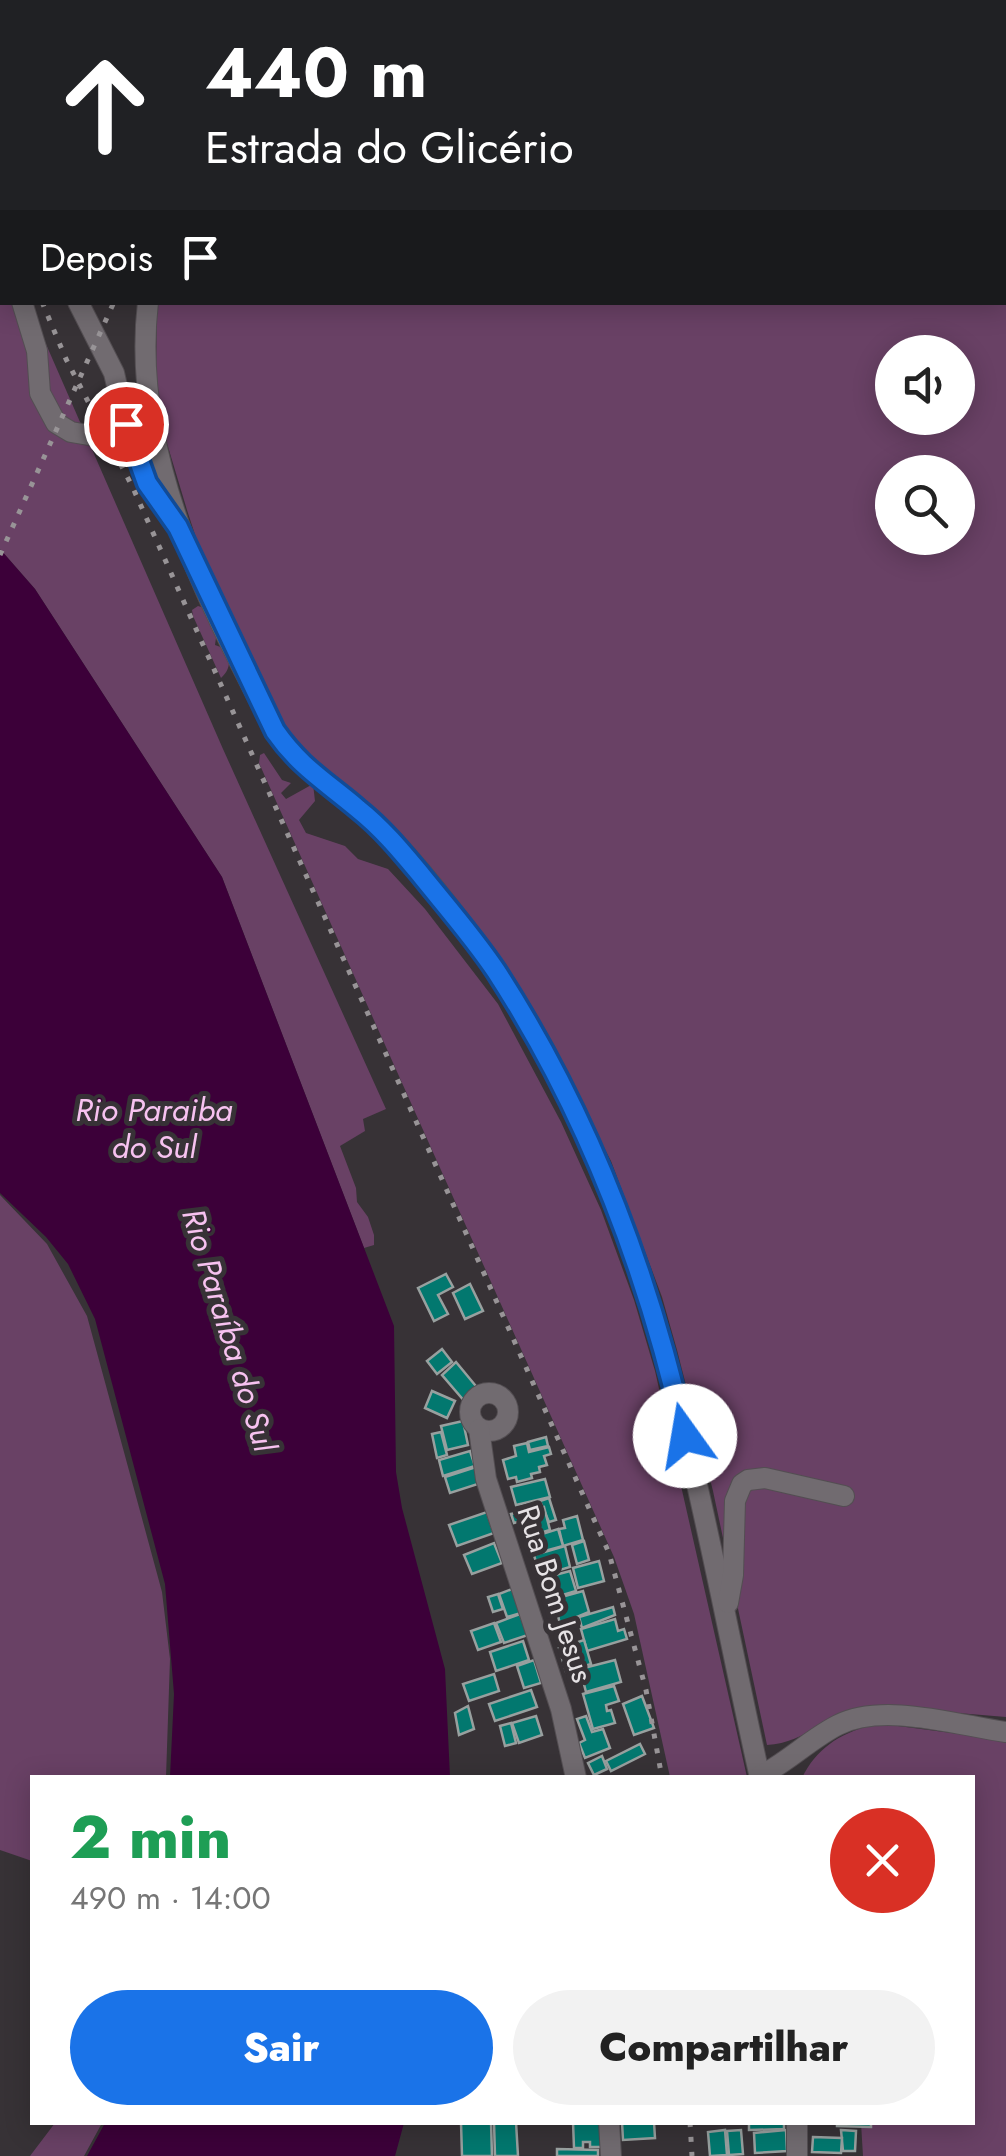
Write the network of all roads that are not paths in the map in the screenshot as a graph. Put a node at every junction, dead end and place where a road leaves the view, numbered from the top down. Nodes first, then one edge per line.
1 (23, 305) edge
2 (80, 305) edge
3 (148, 305) edge
4 (130, 442) junction
5 (178, 527) junction
6 (478, 1429) dead end
7 (844, 1496) dead end
8 (726, 1615) junction
9 (1006, 1732) edge
10 (575, 1775) edge
11 (760, 1775) edge
12 (764, 1775) edge
13 (609, 2125) edge
14 (797, 2125) edge
15 (610, 2156) edge
16 (798, 2156) edge

1 - 4 street
2 - 4 street
3 - 5 street
4 - 5 street
5 - 8 street
6 - 10 street, Rua Bom Jesus
7 - 8 street
8 - 11 street
9 - 12 street
13 - 15 street
14 - 16 street

